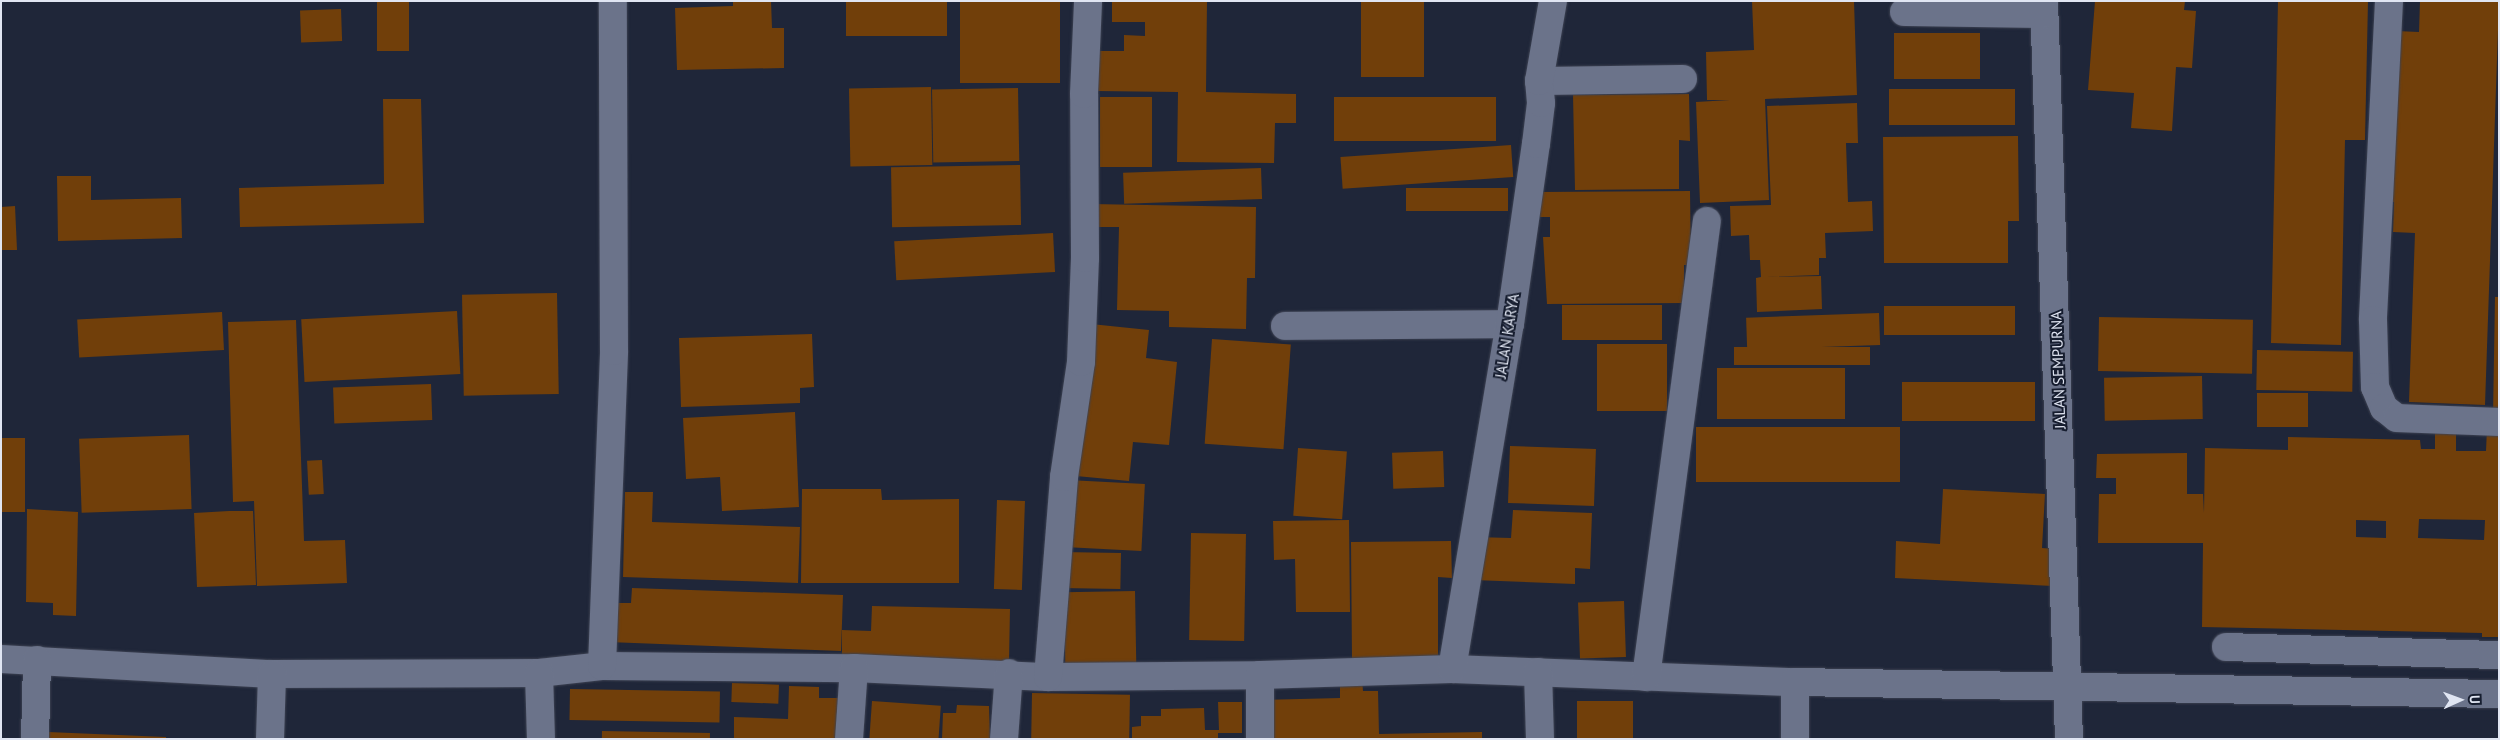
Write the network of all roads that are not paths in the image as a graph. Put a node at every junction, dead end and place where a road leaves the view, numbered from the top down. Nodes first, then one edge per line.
1 (612, 1) edge
2 (1088, 1) edge
3 (1552, 1) edge
4 (2390, 1) edge
5 (2044, 8) edge
6 (1904, 12) dead end
7 (1684, 80) dead end
8 (1539, 82) junction
9 (1707, 221) dead end
10 (1510, 324) junction
11 (1285, 326) dead end
12 (2499, 422) edge
13 (2226, 647) dead end
14 (2499, 655) edge
15 (1, 659) edge
16 (37, 660) junction
17 (602, 666) junction
18 (854, 668) junction
19 (1452, 669) junction
20 (1538, 672) junction
21 (539, 673) junction
22 (1009, 673) junction
23 (272, 674) junction
24 (1260, 676) junction
25 (1048, 677) junction
26 (1646, 677) junction
27 (1795, 682) junction
28 (2070, 684) junction
29 (2499, 694) edge
30 (35, 739) edge
31 (270, 739) edge
32 (541, 739) edge
33 (849, 739) edge
34 (1004, 739) edge
35 (1260, 739) edge
36 (1540, 739) edge
37 (1795, 739) edge
38 (2069, 739) edge

1 - 17 street
2 - 25 street
3 - 8 street, JALAN KARYA
4 - 12 street
5 - 6 street
5 - 28 street, JALAN SEMPURNA
7 - 8 street
8 - 10 street, JALAN KARYA
9 - 26 street
10 - 11 street
10 - 19 street, JALAN KARYA
13 - 14 street
15 - 16 street
16 - 23 street
16 - 30 street
17 - 18 street
17 - 21 street
18 - 22 street
18 - 33 street
19 - 20 street
19 - 24 street
20 - 26 street
20 - 36 street
21 - 23 street
21 - 32 street
22 - 25 street
22 - 34 street
23 - 31 street
24 - 25 street
24 - 35 street
26 - 27 street
27 - 28 street
27 - 37 street
28 - 29 street
28 - 38 street, JALAN SEMPURNA

